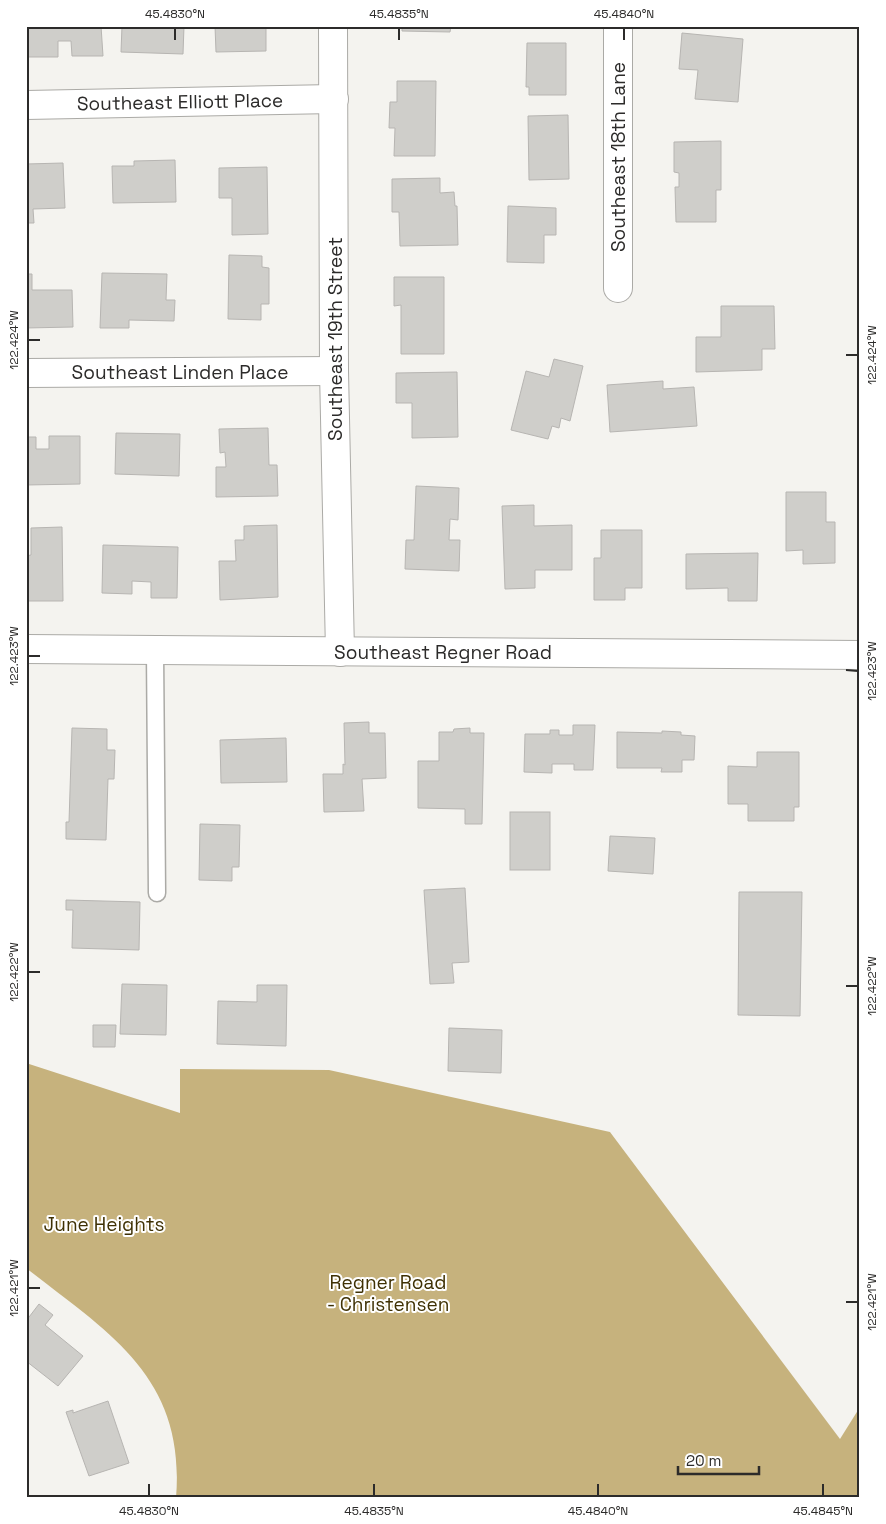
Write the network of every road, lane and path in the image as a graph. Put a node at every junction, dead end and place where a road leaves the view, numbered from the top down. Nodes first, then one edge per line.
1 (333, 26) edge
2 (618, 26) edge
3 (334, 99) junction
4 (26, 105) edge
5 (618, 288) dead end
6 (334, 371) junction
7 (26, 373) edge
8 (26, 648) edge
9 (155, 651) junction
10 (340, 652) junction
11 (860, 655) edge
12 (158, 893) dead end

1 - 3 street, Southeast 19th Street
2 - 5 street, Southeast 18th Lane
3 - 4 street, Southeast Elliott Place
3 - 6 street, Southeast 19th Street
6 - 7 street, Southeast Linden Place
6 - 10 street, Southeast 19th Street
8 - 9 street, Southeast Regner Road
9 - 10 street, Southeast Regner Road
9 - 12 lane
10 - 11 street, Southeast Regner Road

